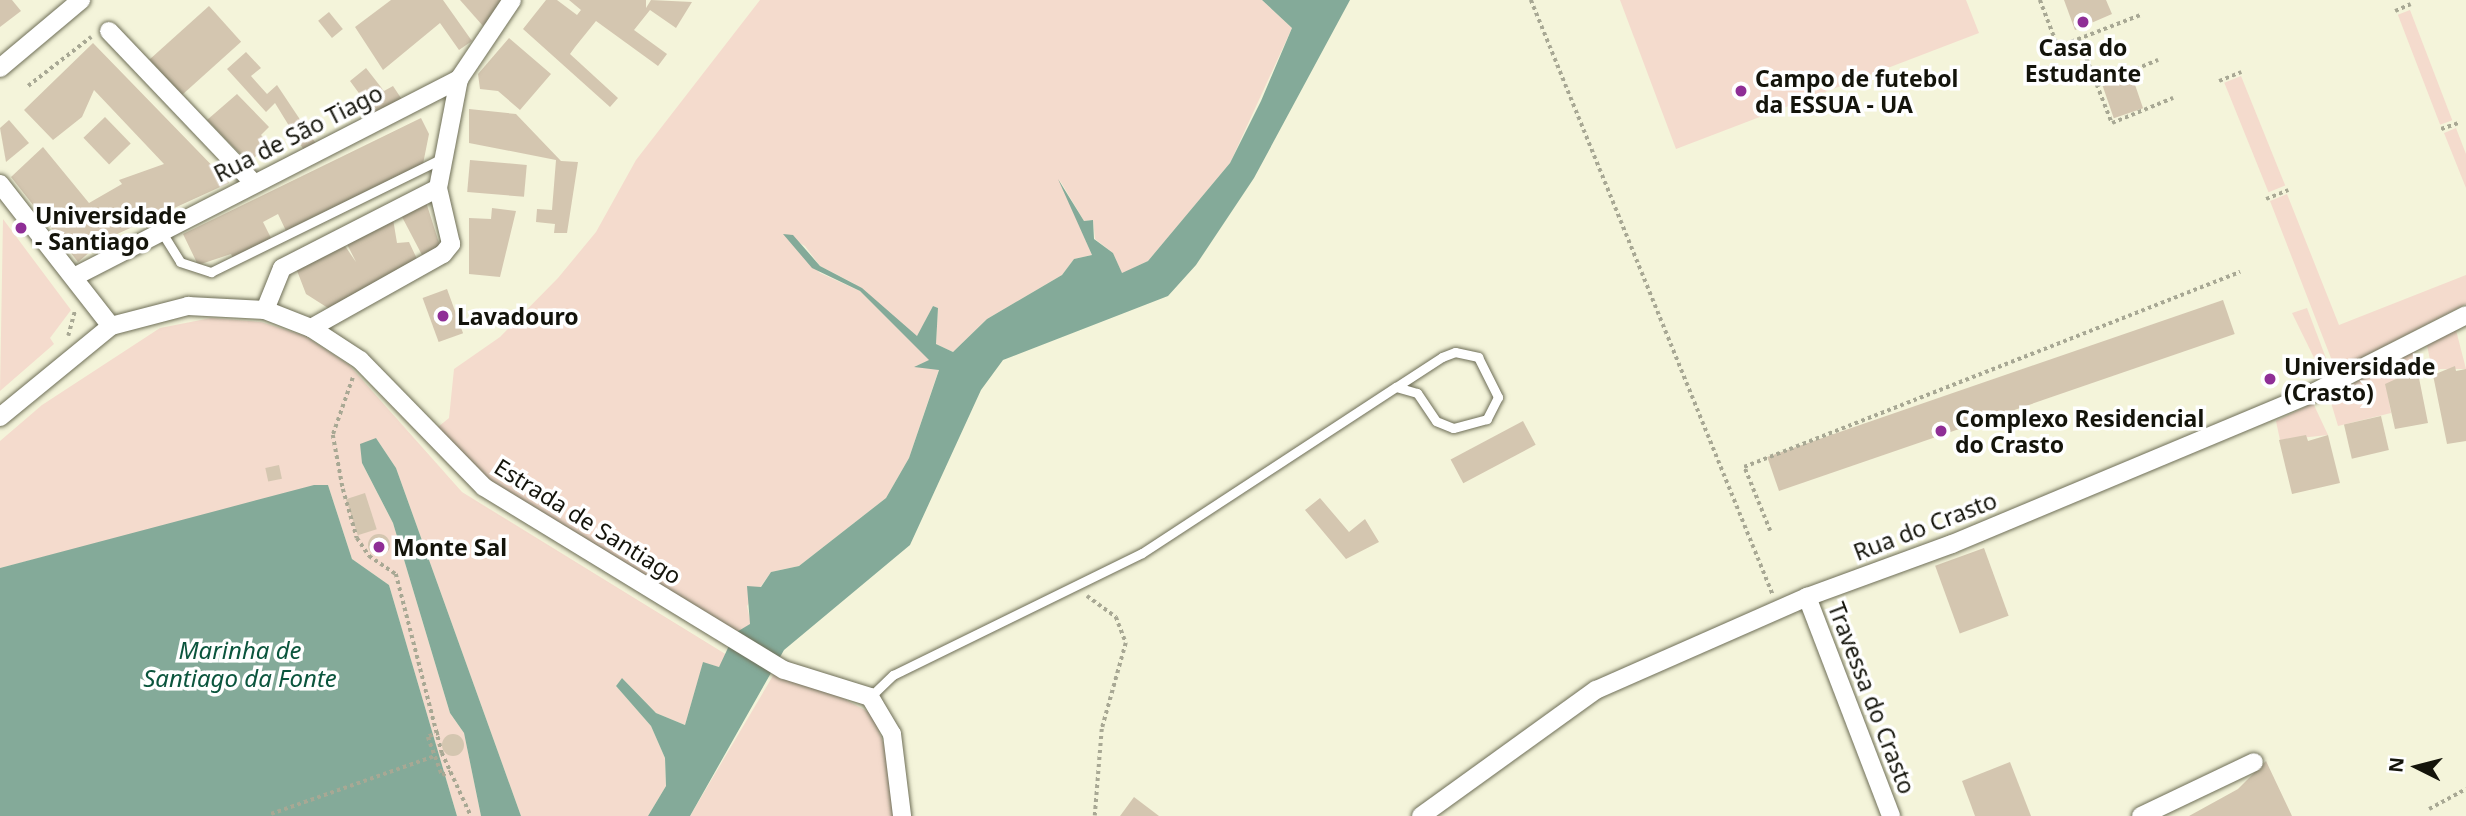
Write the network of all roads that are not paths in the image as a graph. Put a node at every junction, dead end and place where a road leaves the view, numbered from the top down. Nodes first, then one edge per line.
1 (81, 0) edge
2 (512, 0) edge
3 (109, 31) road end
4 (0, 68) edge
5 (458, 79) junction
6 (444, 158) junction
7 (253, 182) junction
8 (0, 184) edge
9 (438, 188) junction
10 (161, 231) junction
11 (76, 276) junction
12 (265, 310) junction
13 (2466, 315) edge
14 (111, 326) junction
15 (311, 328) junction
16 (1396, 387) junction
17 (0, 417) edge
18 (1807, 597) junction
19 (870, 697) junction
20 (2254, 762) dead end
21 (902, 816) edge
22 (1421, 816) edge
23 (1891, 816) edge
24 (2141, 816) edge

1 - 4 street
2 - 5 street, Rua de São Tiago
3 - 7 street
5 - 6 street
5 - 7 street, Rua de São Tiago
6 - 9 street
6 - 10 lane
7 - 10 street, Rua de São Tiago
8 - 11 street
9 - 12 street
9 - 15 street
10 - 11 street, Rua de São Tiago
11 - 14 street
12 - 14 street, Estrada de Santiago
12 - 15 street, Estrada de Santiago
13 - 18 street, Rua do Crasto
14 - 17 street
15 - 19 street, Estrada de Santiago
16 - 16 lane
16 - 19 lane
18 - 22 street, Rua do Crasto
18 - 23 street, Travessa do Crasto
19 - 21 street
20 - 24 street

